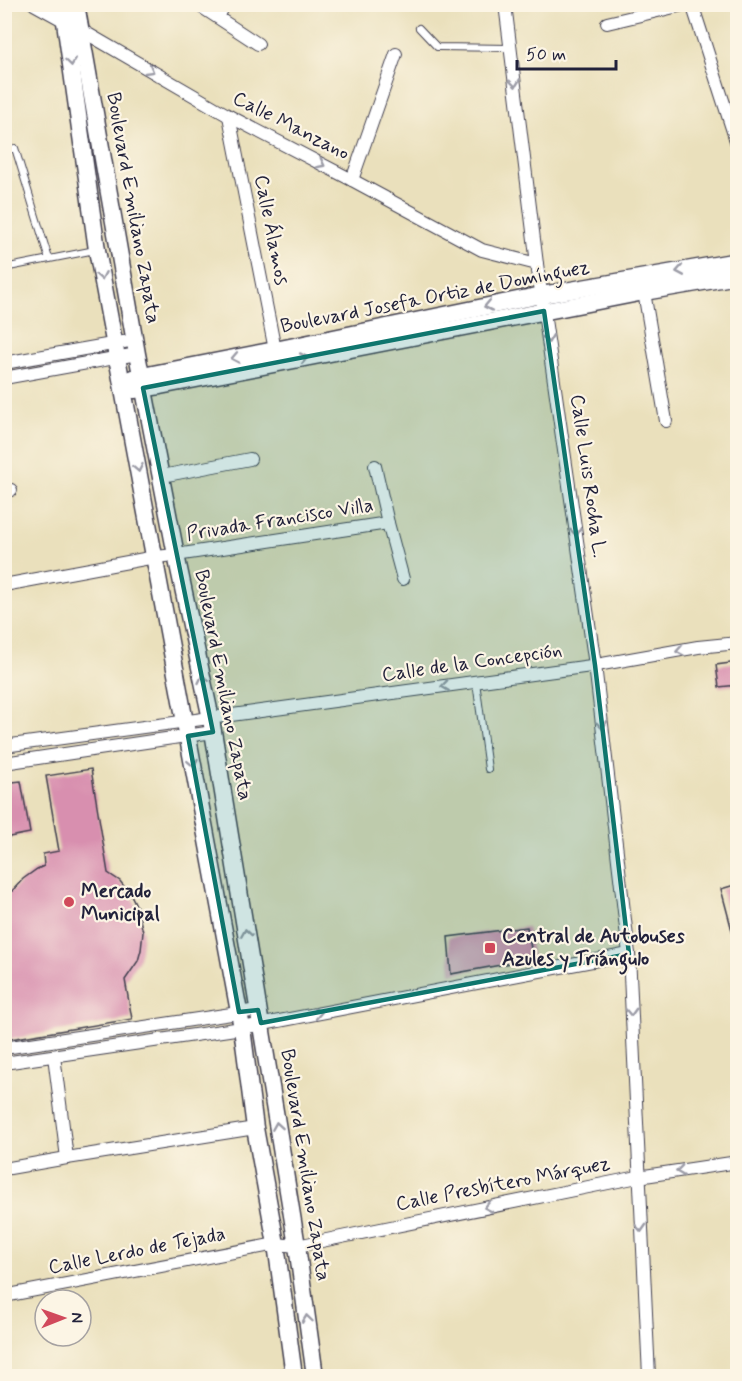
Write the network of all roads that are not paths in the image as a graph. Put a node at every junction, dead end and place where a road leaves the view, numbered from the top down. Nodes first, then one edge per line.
1 (34, 4) edge
2 (62, 4) edge
3 (76, 4) edge
4 (197, 4) edge
5 (225, 4) edge
6 (505, 4) edge
7 (687, 4) edge
8 (692, 4) edge
9 (218, 17) junction
10 (65, 22) junction
11 (607, 23) dead end
12 (419, 28) dead end
13 (81, 30) junction
14 (258, 44) dead end
15 (511, 48) junction
16 (396, 54) dead end
17 (229, 116) junction
18 (738, 147) edge
19 (4, 151) edge
20 (352, 180) junction
21 (97, 250) junction
22 (49, 259) junction
23 (738, 261) edge
24 (537, 264) junction
25 (4, 268) edge
26 (738, 276) edge
27 (644, 292) junction
28 (543, 303) junction
29 (136, 347) junction
30 (274, 350) junction
31 (115, 351) junction
32 (4, 363) edge
33 (4, 378) edge
34 (142, 382) junction
35 (122, 386) junction
36 (666, 421) dead end
37 (250, 459) dead end
38 (375, 465) dead end
39 (162, 476) junction
40 (388, 523) junction
41 (176, 555) junction
42 (155, 557) junction
43 (403, 579) dead end
44 (4, 585) edge
45 (738, 642) edge
46 (596, 665) junction
47 (476, 682) junction
48 (212, 725) junction
49 (186, 729) junction
50 (4, 746) edge
51 (4, 763) edge
52 (488, 769) dead end
53 (629, 954) junction
54 (259, 1017) junction
55 (241, 1020) junction
56 (4, 1048) edge
57 (54, 1056) junction
58 (4, 1063) edge
59 (255, 1128) junction
60 (67, 1158) junction
61 (738, 1162) edge
62 (4, 1169) edge
63 (638, 1177) junction
64 (276, 1244) junction
65 (297, 1246) junction
66 (4, 1296) edge
67 (294, 1377) edge
68 (315, 1377) edge
69 (649, 1377) edge

1 - 10 street, Calle Manzano
2 - 10 street, Boulevard Emiliano Zapata
3 - 13 street, Boulevard Emiliano Zapata
4 - 9 street
5 - 9 street
6 - 15 street, Calle Luis Rocha L.
7 - 11 street
8 - 18 street
9 - 14 street
10 - 13 street, Calle Manzano
10 -> 21 street, Boulevard Emiliano Zapata
12 - 15 lane
13 -> 17 street, Calle Manzano
13 - 29 street, Boulevard Emiliano Zapata
15 -> 24 street, Calle Luis Rocha L.
16 - 20 street
17 -> 20 street, Calle Manzano
17 - 30 street, Calle Álamos
19 - 22 lane
20 - 24 street, Calle Manzano
21 - 22 lane
21 -> 31 street, Boulevard Emiliano Zapata
22 - 25 lane
23 -> 28 street, Boulevard Josefa Ortiz de Domínguez
24 - 28 street, Calle Luis Rocha L.
26 - 27 street, Boulevard Josefa Ortiz de Domínguez
27 - 28 street, Boulevard Josefa Ortiz de Domínguez
27 - 36 street
28 -> 30 street, Boulevard Josefa Ortiz de Domínguez
34 -> 28 street, Boulevard Josefa Ortiz de Domínguez
28 -> 46 street, Calle Luis Rocha L.
29 - 31 street
29 - 34 street, Boulevard Emiliano Zapata
30 -> 34 street, Boulevard Josefa Ortiz de Domínguez
31 - 32 street
31 - 33 street
31 - 35 street, Boulevard Emiliano Zapata
34 - 35 street
34 - 39 street, Boulevard Emiliano Zapata
35 -> 42 street, Boulevard Emiliano Zapata
37 - 39 street
38 - 40 street, Privada Francisco Villa
39 - 41 street, Boulevard Emiliano Zapata
40 - 41 street, Privada Francisco Villa
40 - 43 street, Privada Francisco Villa
41 - 42 street, Privada Francisco Villa
48 -> 41 street, Boulevard Emiliano Zapata
42 - 44 street, Privada Francisco Villa
42 - 49 street, Boulevard Emiliano Zapata
45 -> 46 street, Calle de la Concepción
46 - 47 street, Calle de la Concepción
46 -> 53 street, Calle Luis Rocha L.
47 -> 48 street, Calle de la Concepción
47 - 52 lane
48 - 49 street, Calle de la Concepción
54 -> 48 street, Boulevard Emiliano Zapata
49 - 50 street
49 - 51 street
49 -> 55 street, Boulevard Emiliano Zapata
54 -> 53 street
53 -> 63 street, Calle Luis Rocha L.
54 - 55 street
65 -> 54 street, Boulevard Emiliano Zapata
55 - 56 street
55 - 57 street
55 - 59 street, Boulevard Emiliano Zapata
57 - 58 street
57 - 60 street
59 - 60 street
59 - 64 street, Boulevard Emiliano Zapata
60 - 62 street
61 -> 63 street, Calle Presbítero Márquez
63 -> 65 street, Calle Presbítero Márquez
63 -> 69 street, Calle Luis Rocha L.
64 - 65 street, Calle Presbítero Márquez
64 - 66 street, Calle Lerdo de Tejada
64 - 67 street, Boulevard Emiliano Zapata
68 -> 65 street, Boulevard Emiliano Zapata

